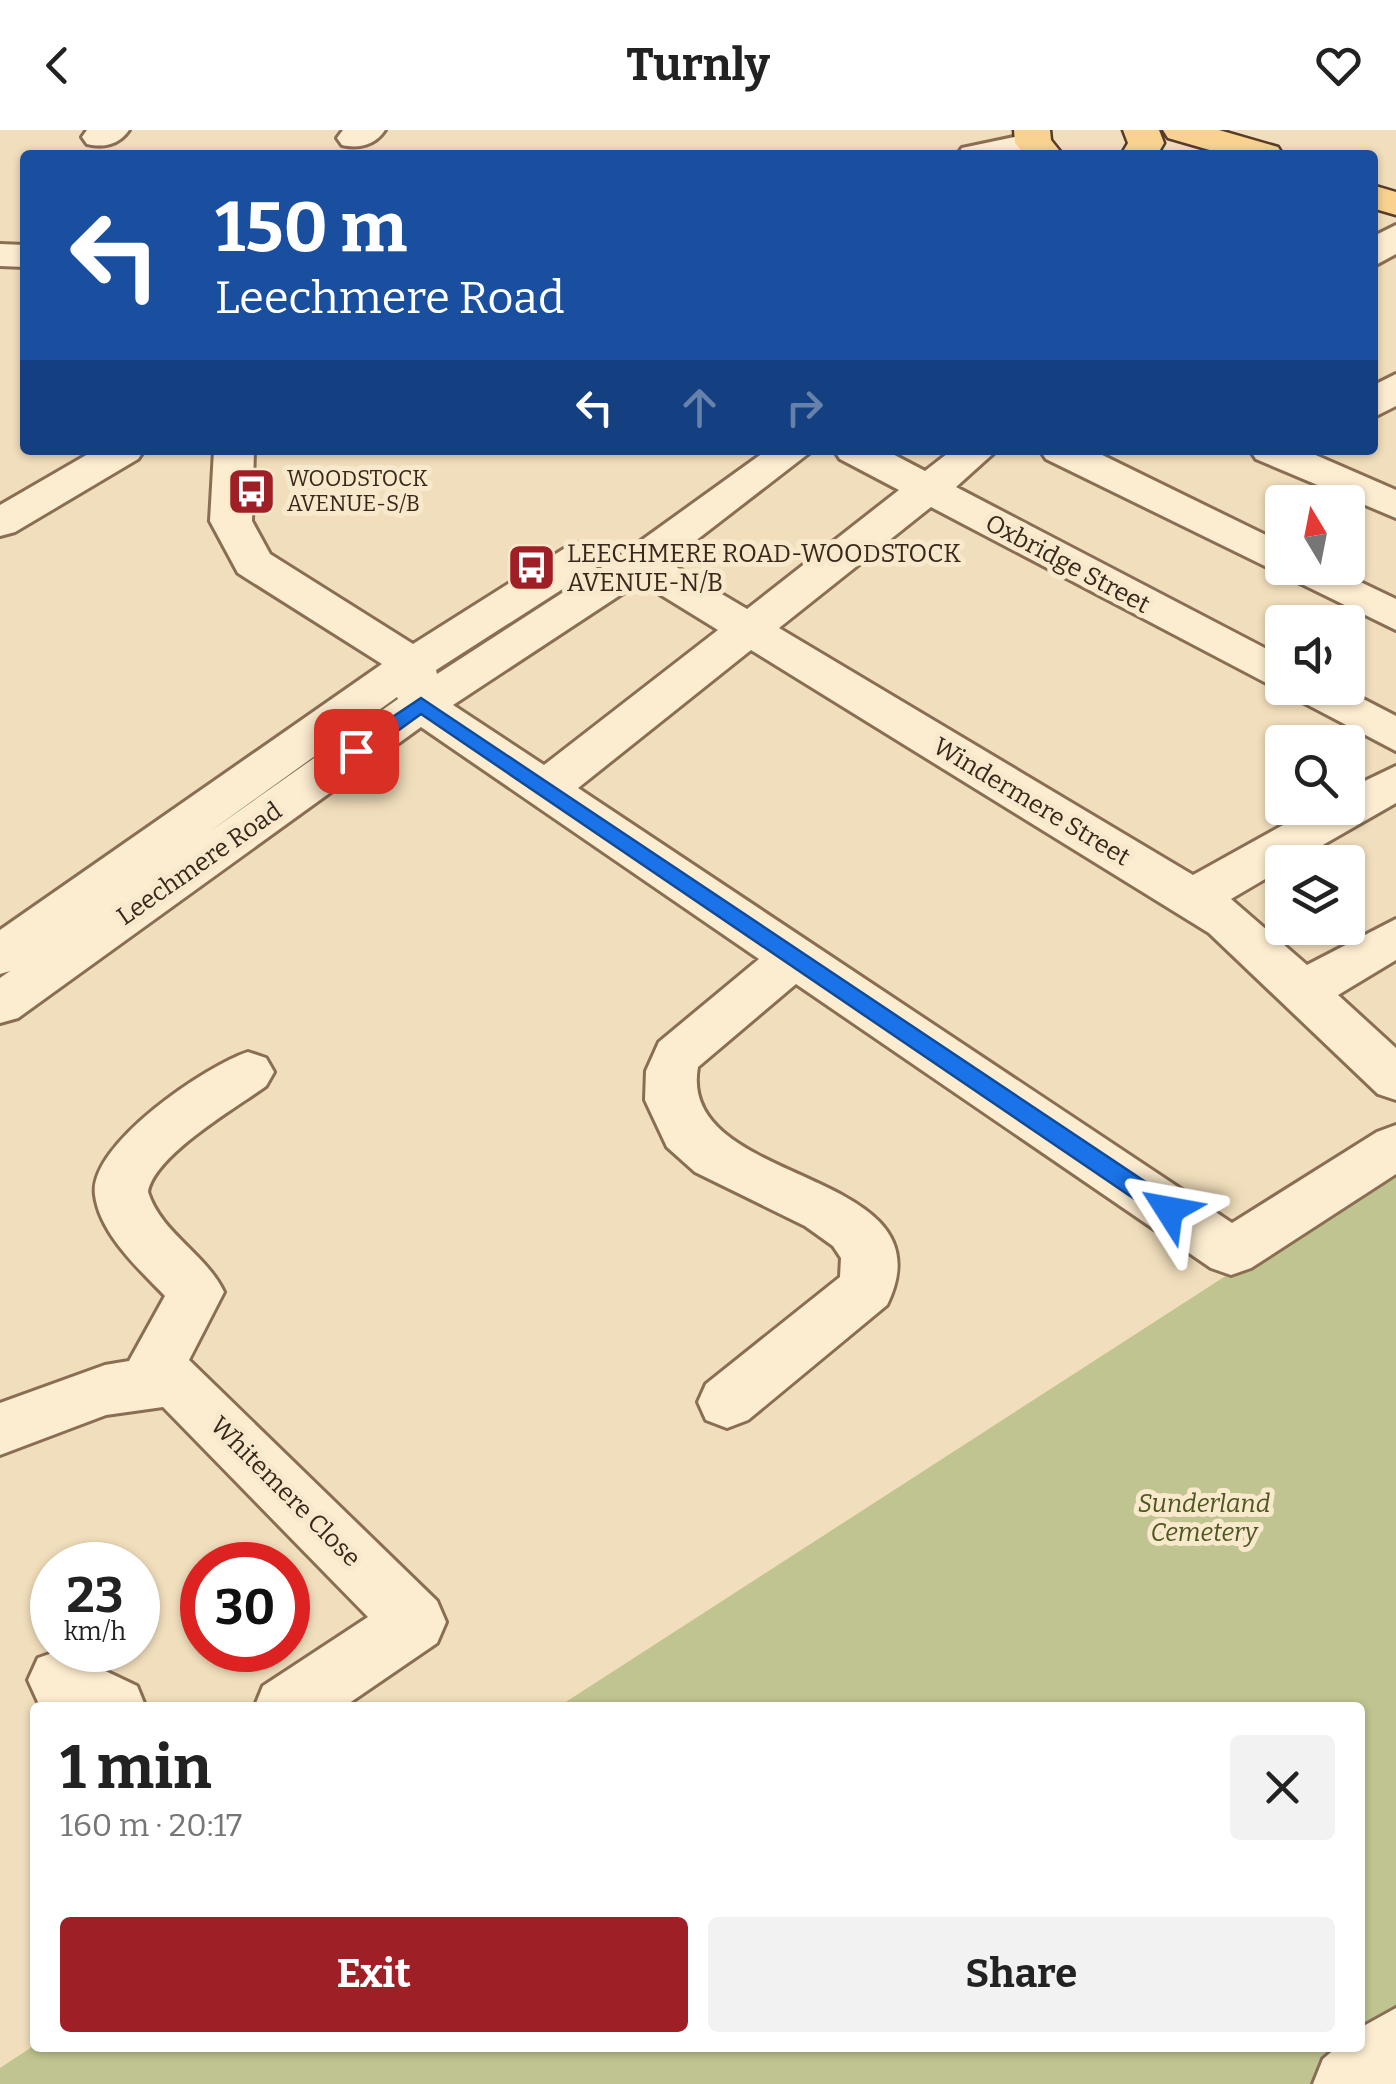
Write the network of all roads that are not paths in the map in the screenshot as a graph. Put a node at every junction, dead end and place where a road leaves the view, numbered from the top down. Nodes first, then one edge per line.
1 (1194, 137) edge
2 (1037, 143) edge
3 (1142, 143) edge
4 (1000, 150) edge
5 (1245, 150) edge
6 (1396, 236) edge
7 (1378, 273) edge
8 (116, 455) edge
9 (234, 455) edge
10 (741, 455) edge
11 (786, 455) edge
12 (863, 455) edge
13 (971, 455) edge
14 (1070, 455) edge
15 (1298, 455) edge
16 (926, 488) junction
17 (1396, 504) edge
18 (0, 524) edge
19 (1265, 552) edge
20 (639, 563) junction
21 (1333, 585) edge
22 (1396, 616) edge
23 (750, 630) junction
24 (1265, 666) edge
25 (417, 684) junction
26 (1339, 705) edge
27 (1396, 735) edge
28 (1396, 782) edge
29 (546, 788) junction
30 (1193, 898) junction
31 (1396, 937) edge
32 (0, 954) edge
33 (794, 957) junction
34 (1302, 992) junction
35 (0, 1004) edge
36 (248, 1072) dead end
37 (1396, 1079) edge
38 (1396, 1147) edge
39 (147, 1384) junction
40 (727, 1402) dead end
41 (0, 1429) edge
42 (295, 1702) edge
43 (1396, 2043) edge
44 (1348, 2084) edge

1 - 3 main road
1 - 5 main road
2 - 4 street
6 - 7 street
8 - 18 street
9 - 25 street
10 - 25 street, Leechmere Road
11 - 20 street, Leechmere Road
12 - 16 street, Oxbridge Street
13 - 16 street
14 - 19 street
15 - 17 street
16 - 23 street
16 - 24 street, Oxbridge Street
20 - 23 street, Windermere Street
20 - 25 street, Leechmere Road
21 - 22 street
23 - 29 street
23 - 30 street, Windermere Street
25 - 29 street
25 - 32 street, Leechmere Road
25 - 35 street, Leechmere Road
26 - 27 street
28 - 30 street
29 - 33 street
30 - 34 street, Windermere Street
31 - 34 street
33 - 38 street
33 - 40 street
34 - 37 street, Windermere Street
36 - 39 street
39 - 41 street, Whitemere Close
39 - 42 street, Whitemere Close
43 - 44 street

